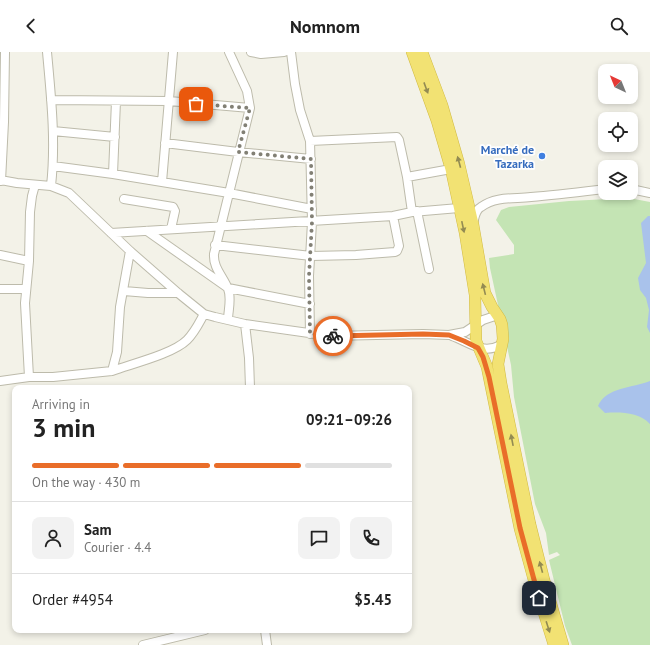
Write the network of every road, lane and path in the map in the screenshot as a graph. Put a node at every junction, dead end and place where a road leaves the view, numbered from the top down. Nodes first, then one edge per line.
1 (5, 52) edge
2 (47, 52) edge
3 (174, 52) edge
4 (229, 52) edge
5 (251, 52) edge
6 (284, 52) edge
7 (292, 52) edge
8 (412, 52) edge
9 (422, 52) edge
10 (51, 100) junction
11 (116, 101) junction
12 (169, 102) junction
13 (250, 108) junction
14 (53, 131) junction
15 (115, 137) junction
16 (310, 141) junction
17 (165, 143) junction
18 (238, 152) junction
19 (311, 159) junction
20 (53, 166) junction
21 (451, 169) junction
22 (113, 174) junction
23 (407, 176) junction
24 (1, 180) edge
25 (162, 182) junction
26 (35, 185) junction
27 (51, 186) junction
28 (598, 190) edge
29 (638, 190) edge
30 (229, 193) junction
31 (650, 193) edge
32 (124, 200) dead end
33 (459, 208) junction
34 (312, 209) junction
35 (415, 211) junction
36 (393, 216) junction
37 (312, 222) junction
38 (473, 224) junction
39 (220, 227) junction
40 (171, 229) junction
41 (147, 231) junction
42 (111, 233) junction
43 (215, 245) junction
44 (130, 251) junction
45 (0, 255) edge
46 (310, 256) junction
47 (29, 261) junction
48 (429, 269) dead end
49 (228, 288) junction
50 (0, 289) edge
51 (26, 289) junction
52 (124, 290) junction
53 (178, 293) junction
54 (310, 304) junction
55 (204, 314) junction
56 (498, 315) junction
57 (228, 320) junction
58 (244, 324) junction
59 (475, 326) junction
60 (310, 334) junction
61 (449, 335) junction
62 (500, 345) junction
63 (478, 348) junction
64 (112, 371) junction
65 (29, 376) junction
66 (0, 381) edge
67 (250, 385) edge
68 (193, 633) edge
69 (265, 633) edge
70 (143, 645) edge
71 (267, 645) edge
72 (554, 645) edge
73 (563, 645) edge

1 - 24 street
2 - 10 street
3 - 12 street
4 - 13 street
5 - 6 street
7 - 16 street
8 -> 21 highway
38 -> 9 highway
10 - 11 street
10 - 14 street
11 - 12 street
11 - 15 street
12 - 13 street
12 - 17 street
13 - 18 street
14 - 15 street
14 - 20 street
15 - 22 street
16 - 19 street
16 - 23 street
17 - 18 street
17 - 25 street
18 - 19 street
18 - 30 street
19 - 34 street
20 - 22 street
20 - 27 street
21 - 23 street
21 - 33 highway
22 - 25 street
23 - 35 street
24 - 26 street
25 - 30 street
26 - 27 street
26 - 47 street
27 - 42 street
28 - 38 street
29 - 31 street
30 - 34 street
30 - 39 street
32 - 40 street
33 - 35 street
33 -> 59 highway
34 - 37 street
35 - 36 street
35 - 48 street
36 - 37 street
36 - 46 street
37 - 39 street
37 - 46 street
56 -> 38 highway
39 - 40 street
39 - 43 street
40 - 41 street
41 - 42 street
41 - 49 street
42 - 44 street
43 - 46 street
43 - 49 street
44 - 52 street
44 - 53 street
45 - 47 street
46 - 54 street
47 - 51 street
49 - 54 street
49 - 57 street
50 - 51 street
51 - 65 street
52 - 53 street
52 - 64 street
53 - 55 street
54 - 60 street
55 - 57 street
55 - 64 street
56 - 59 street
56 - 62 highway
57 - 58 street
58 - 60 street
58 - 67 street
59 - 61 street
59 - 63 highway
60 - 61 street
61 - 63 street
62 - 63 street
73 -> 62 highway
63 -> 72 highway
64 - 65 street
65 - 66 street
68 - 70 street
69 - 71 street

